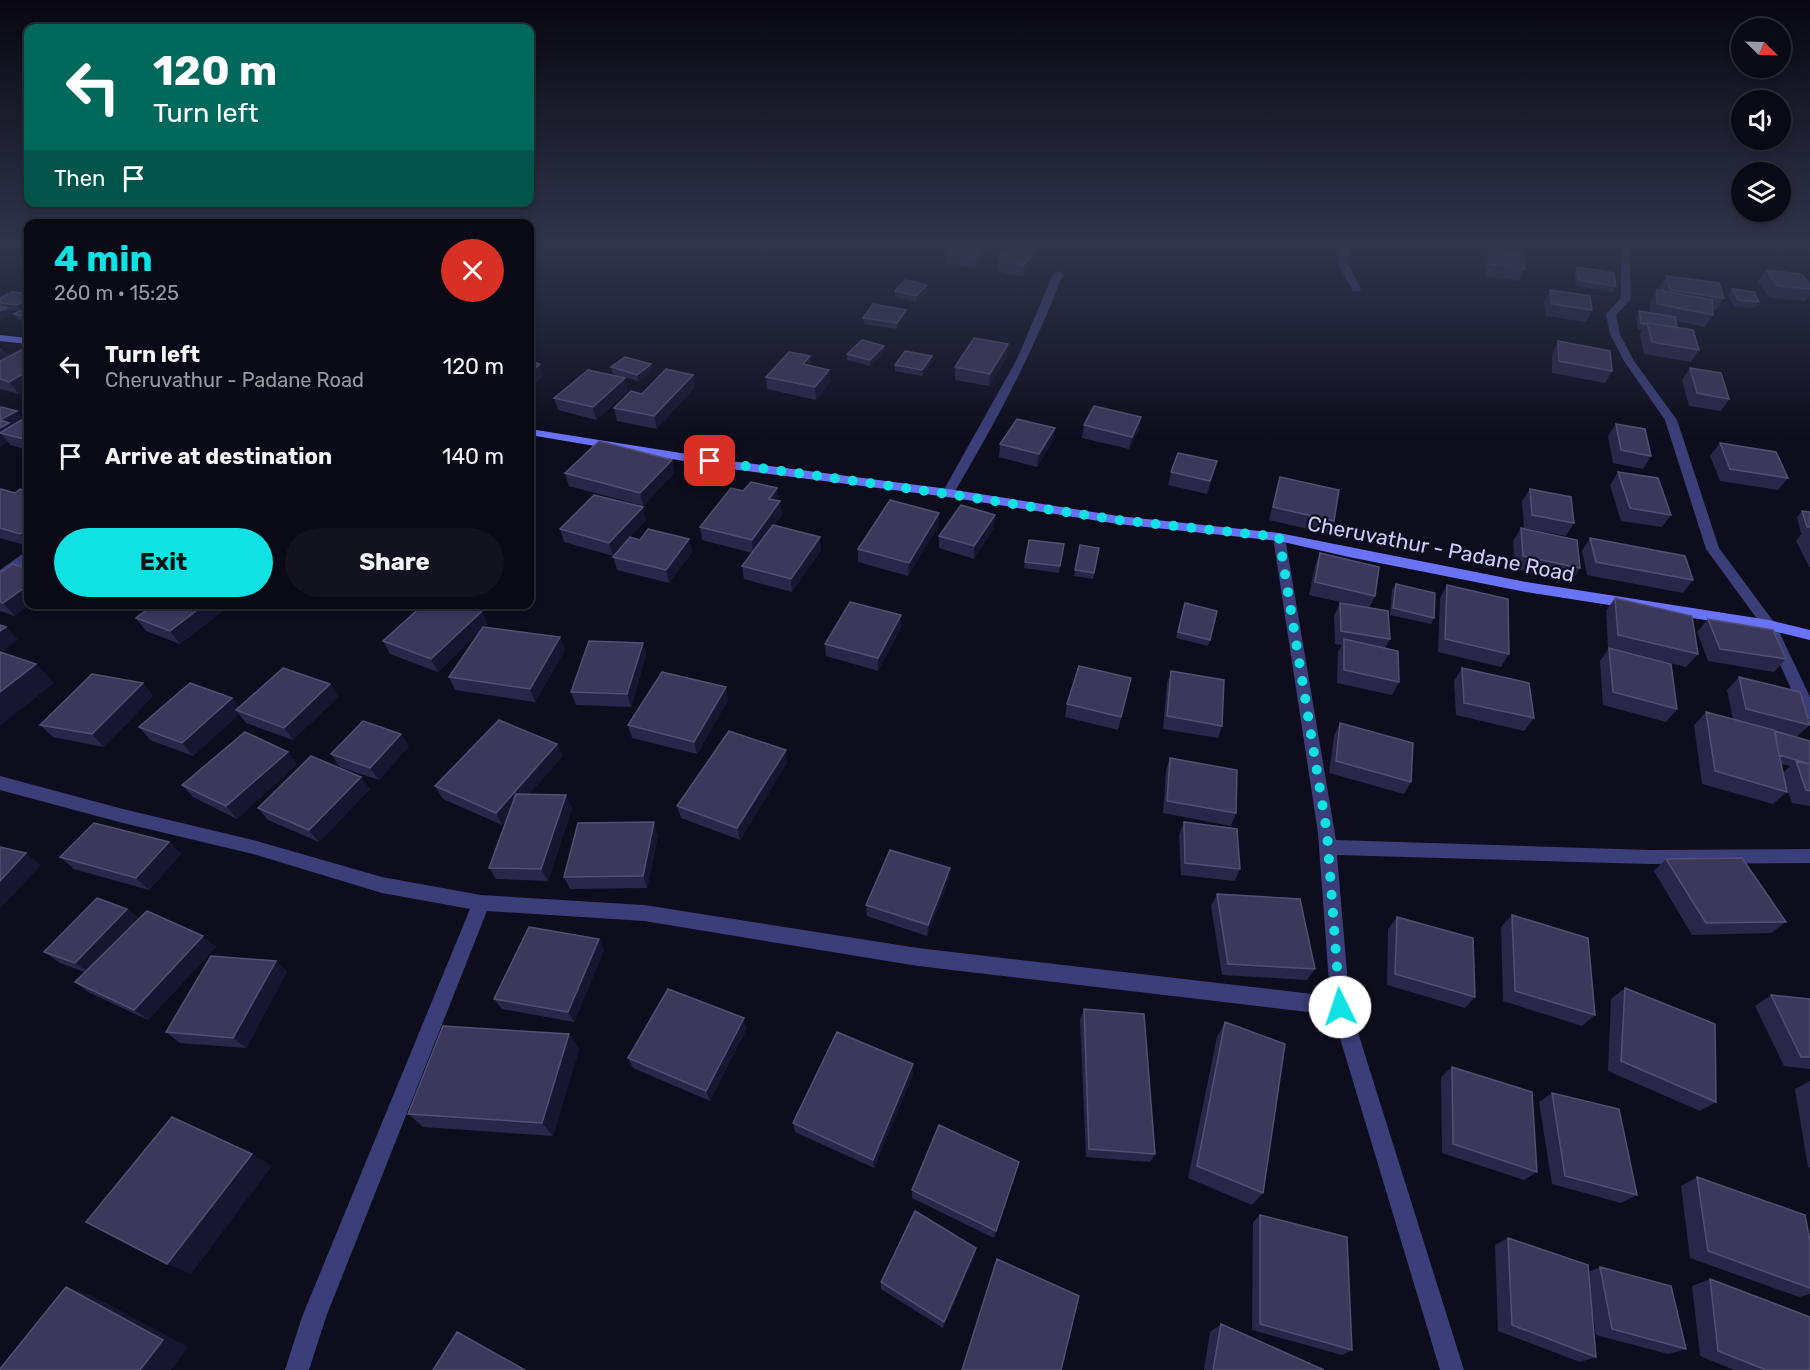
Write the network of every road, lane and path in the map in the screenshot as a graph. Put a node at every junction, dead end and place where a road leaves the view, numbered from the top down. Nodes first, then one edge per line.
1 (1046, 309) edge
2 (1616, 309) edge
3 (0, 338) edge
4 (24, 341) edge
5 (534, 433) edge
6 (948, 494) junction
7 (1279, 537) junction
8 (24, 557) edge
9 (0, 577) edge
10 (1769, 625) junction
11 (1810, 635) edge
12 (1810, 713) edge
13 (0, 783) edge
14 (1328, 848) junction
15 (1810, 856) edge
16 (481, 903) junction
17 (1340, 1007) junction
18 (297, 1370) edge
19 (1452, 1370) edge

1 - 6 street
2 - 10 street
3 - 4 main road
5 - 6 main road, Cheruvathur - Padane Road
6 - 7 main road, Cheruvathur - Padane Road
7 - 10 main road, Cheruvathur - Padane Road
7 - 14 street
8 - 9 street
10 - 11 main road, Cheruvathur - Padane Road
10 - 12 street
13 - 16 street
14 - 15 street
14 - 17 street
16 - 17 street
16 - 18 street
17 - 19 street

